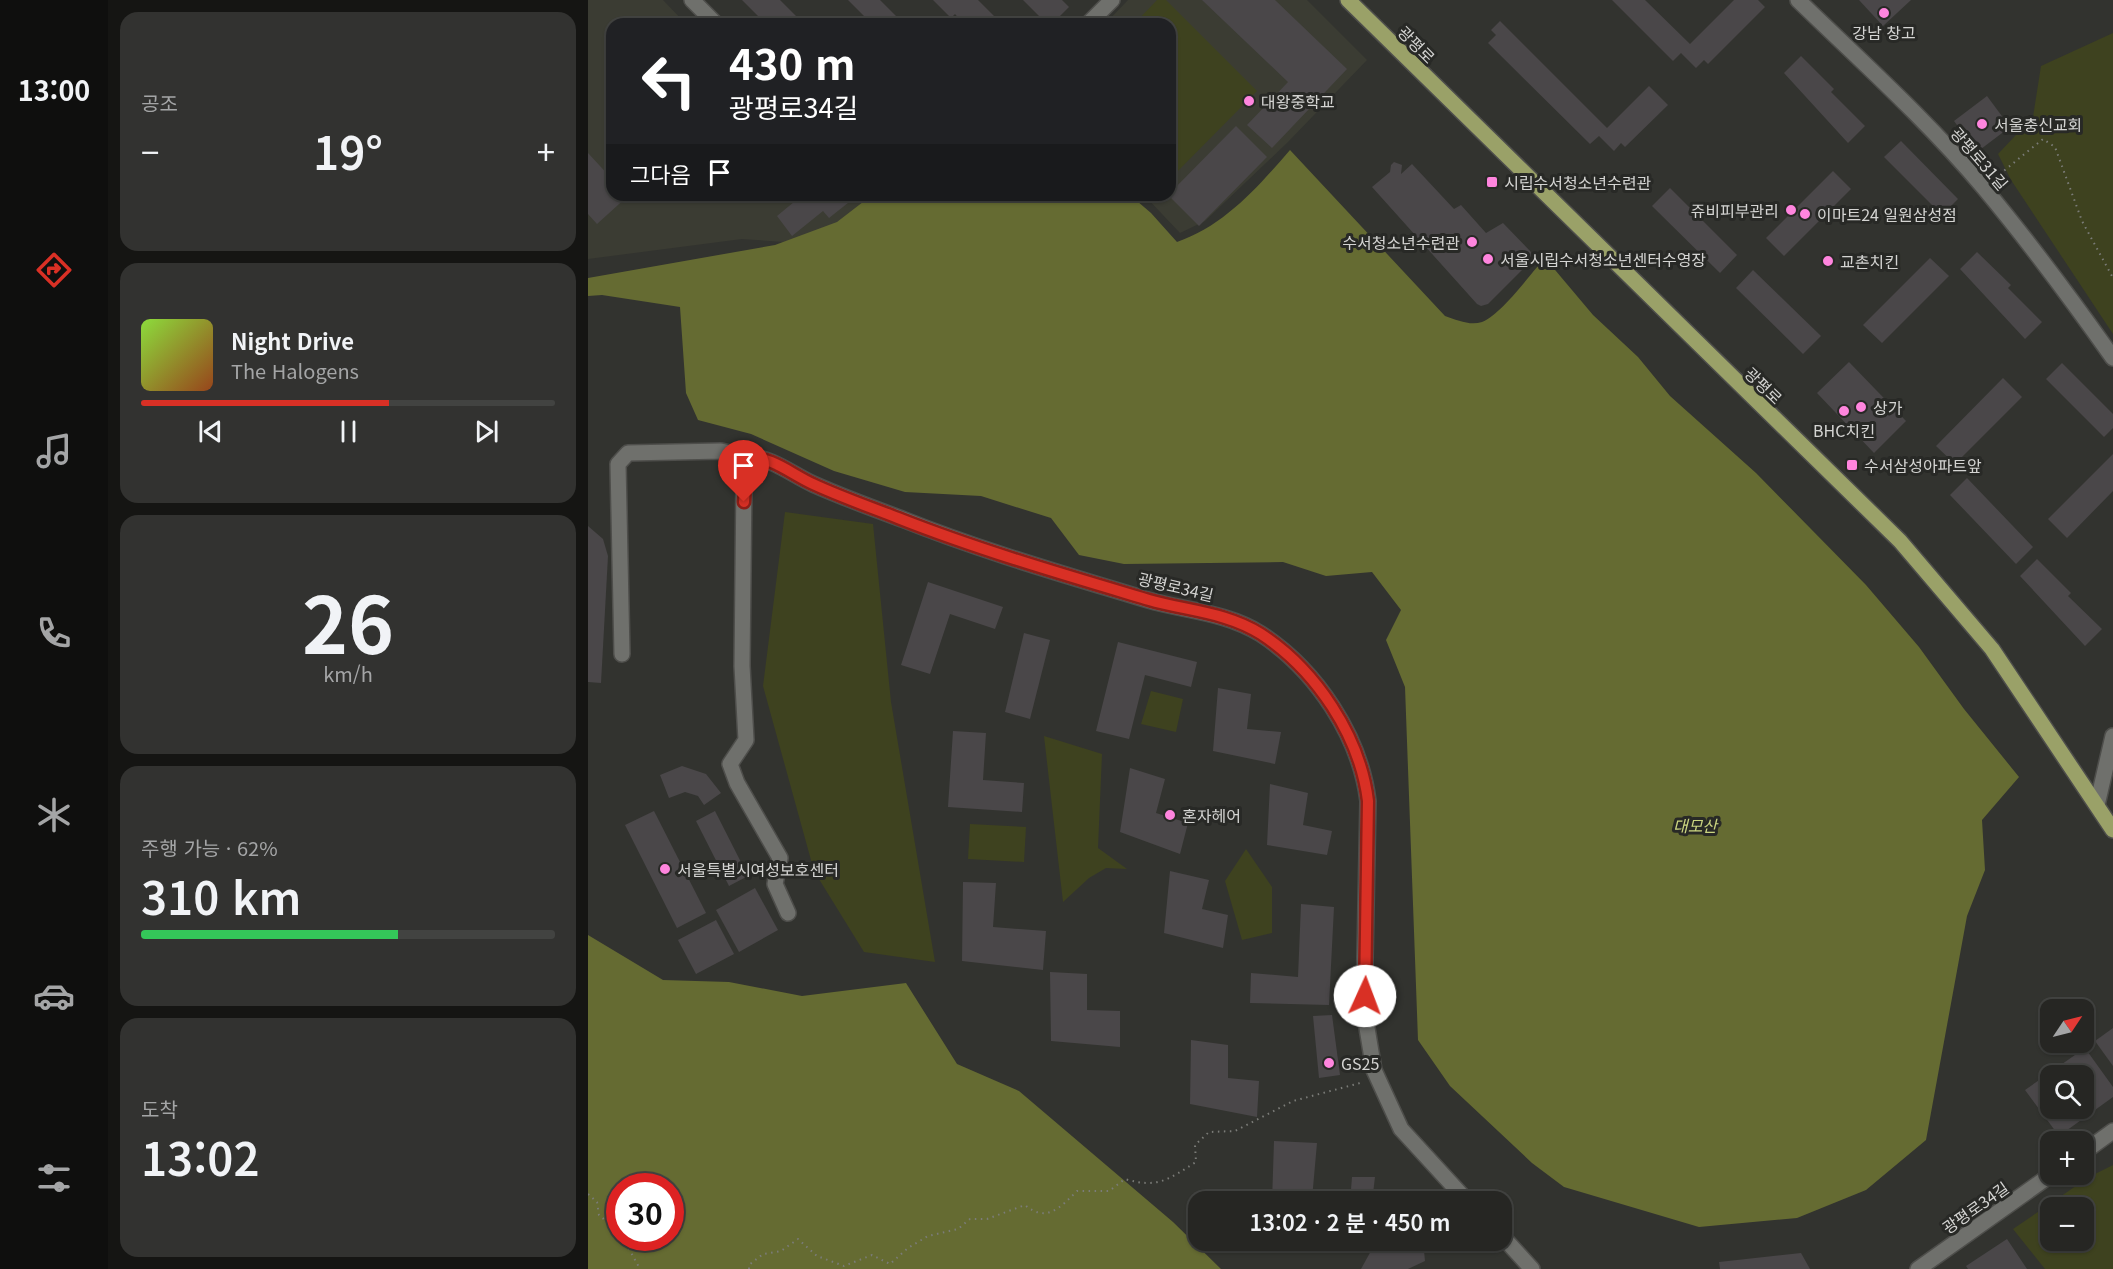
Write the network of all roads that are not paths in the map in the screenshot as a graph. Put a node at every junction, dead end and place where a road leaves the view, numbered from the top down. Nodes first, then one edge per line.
1 (692, 0) edge
2 (1112, 0) edge
3 (1348, 0) edge
4 (1798, 0) edge
5 (710, 18) edge
6 (1094, 18) edge
7 (2113, 358) edge
8 (747, 457) junction
9 (622, 654) dead end
10 (2113, 736) edge
11 (2097, 805) junction
12 (2113, 830) edge
13 (788, 913) dead end
14 (2113, 1131) edge
15 (2094, 1145) edge
16 (2040, 1183) edge
17 (1458, 1191) edge
18 (1512, 1247) edge
19 (1532, 1269) edge
20 (1918, 1269) edge

1 - 5 street
2 - 6 street
3 - 11 main road, 광평로
4 - 7 street, 광평로31길
8 - 9 street, 광평로34길
8 - 13 street
8 - 17 street, 광평로34길
10 - 11 street
11 - 12 main road, 광평로
14 - 15 street
16 - 20 street, 광평로34길
18 - 19 street

